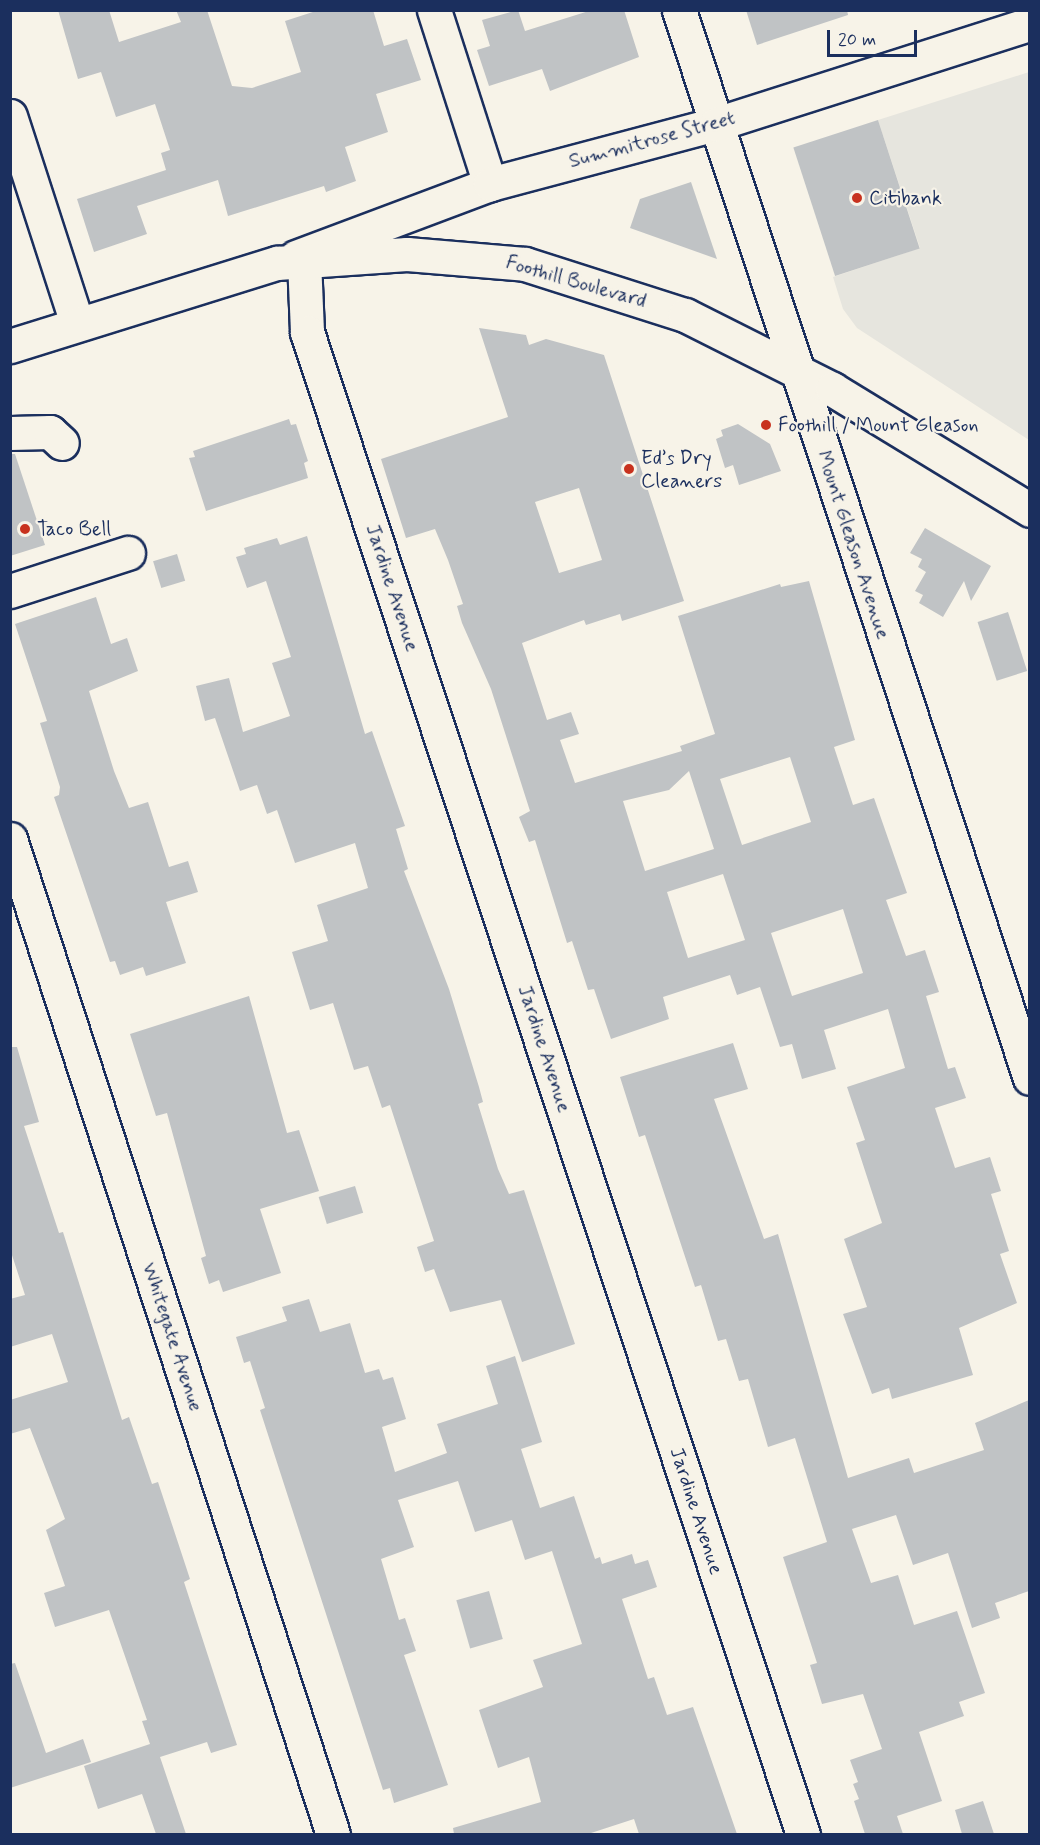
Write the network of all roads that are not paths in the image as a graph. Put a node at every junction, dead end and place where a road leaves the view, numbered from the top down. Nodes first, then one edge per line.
1 (434, 10) edge
2 (679, 10) edge
3 (1029, 24) edge
4 (10, 116) edge
5 (716, 124) junction
6 (490, 184) junction
7 (291, 262) junction
8 (77, 324) junction
9 (10, 346) edge
10 (795, 369) junction
11 (10, 433) edge
12 (62, 443) dead end
13 (1029, 510) edge
14 (128, 553) dead end
15 (10, 591) edge
16 (10, 839) edge
17 (1029, 1078) edge
18 (333, 1834) edge
19 (803, 1834) edge

1 - 6 street
2 - 5 street, Mount Gleason Avenue
3 - 5 street, Summitrose Street
4 - 8 street
5 - 6 street, Summitrose Street
5 - 10 street, Mount Gleason Avenue
6 - 7 street, Summitrose Street
7 - 8 street, Foothill Boulevard
7 - 10 street, Foothill Boulevard
7 - 19 street, Jardine Avenue
8 - 9 street, Foothill Boulevard
10 - 13 street, Foothill Boulevard
10 - 17 street, Mount Gleason Avenue
11 - 12 street
14 - 15 street
16 - 18 street, Whitegate Avenue

